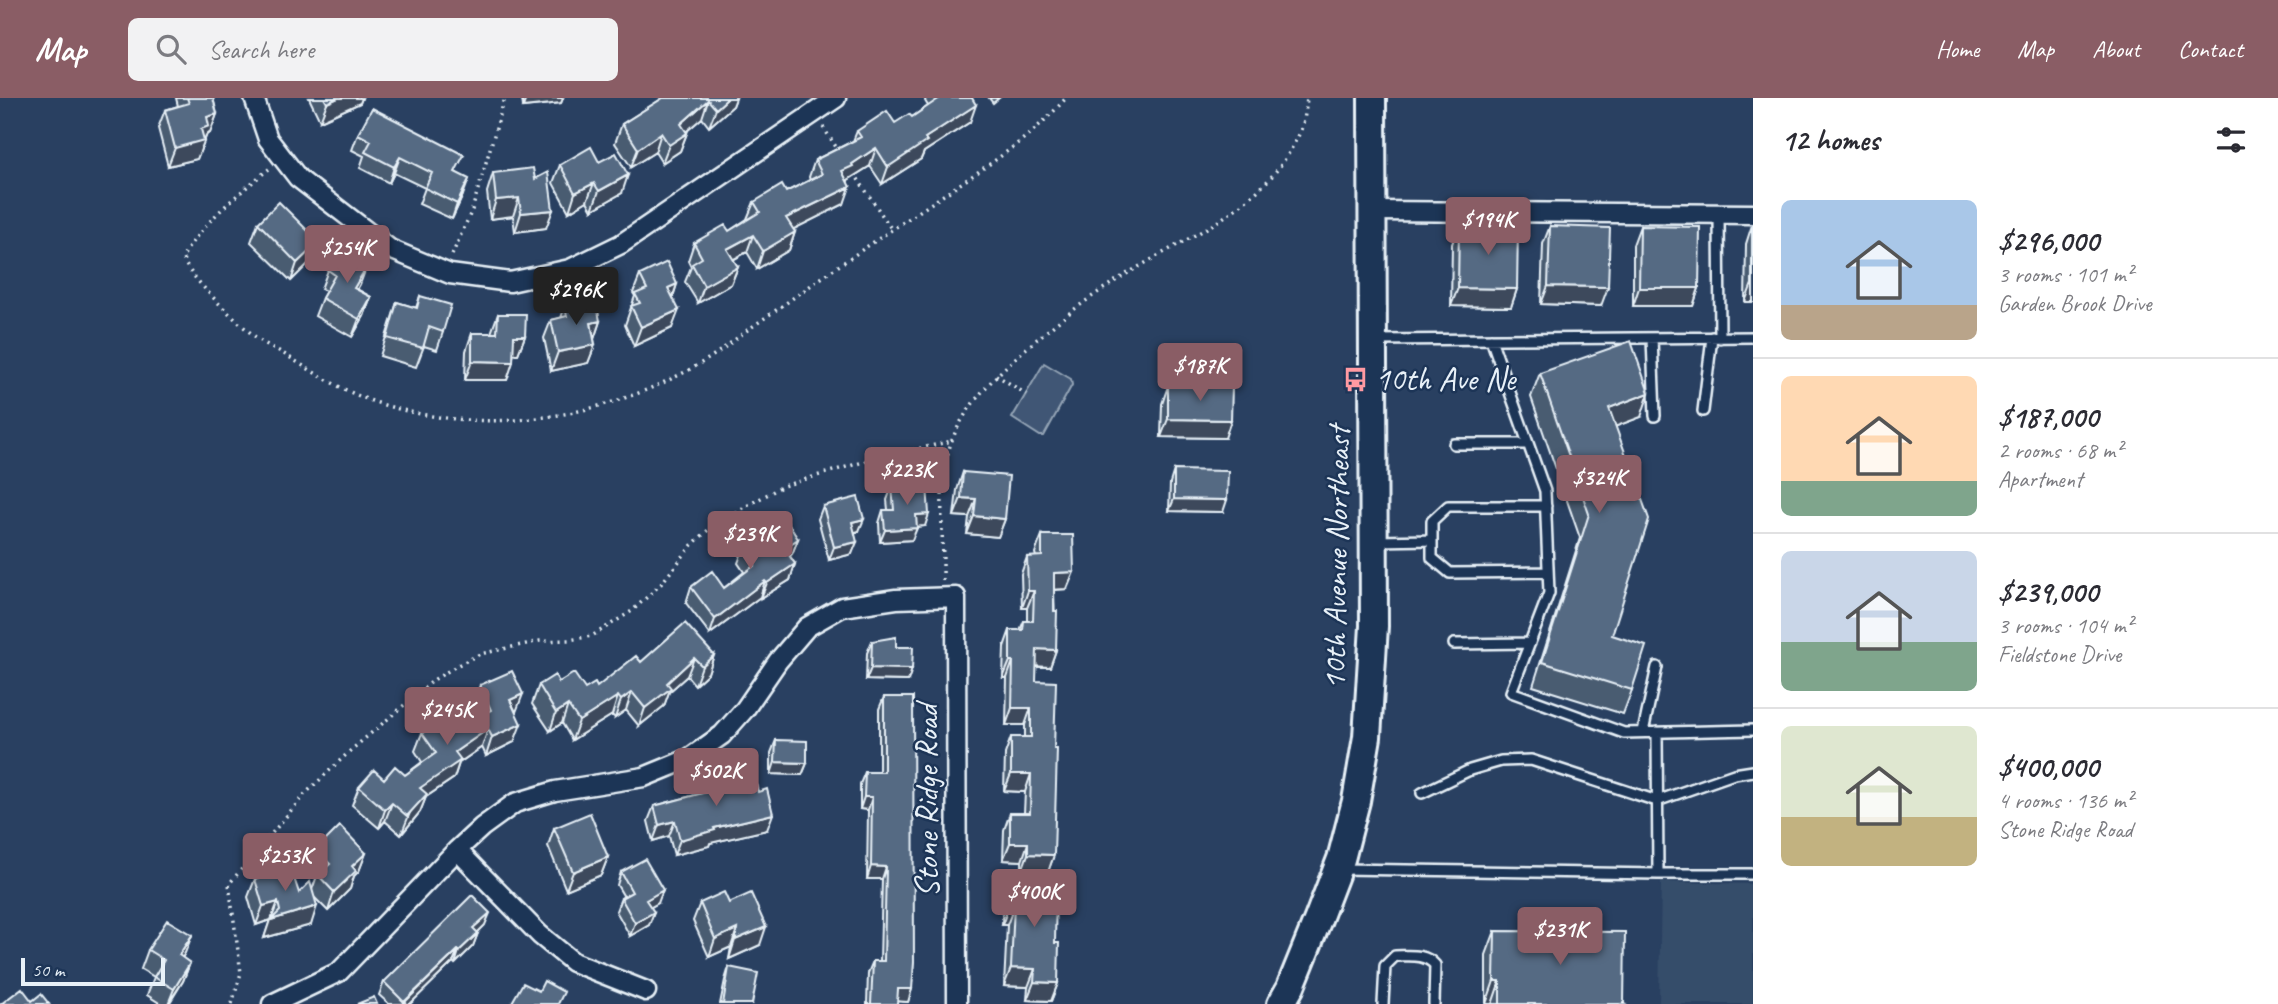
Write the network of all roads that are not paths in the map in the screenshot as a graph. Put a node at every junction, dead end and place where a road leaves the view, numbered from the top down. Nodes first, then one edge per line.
1 (254, 98) edge
2 (836, 98) edge
3 (1372, 98) edge
4 (1373, 211) junction
5 (1719, 214) junction
6 (1753, 214) edge
7 (1716, 337) junction
8 (1652, 338) junction
9 (1752, 338) edge
10 (1491, 339) junction
11 (1373, 340) junction
12 (1703, 411) dead end
13 (1655, 416) dead end
14 (1454, 444) dead end
15 (1528, 444) junction
16 (1546, 506) junction
17 (1432, 540) junction
18 (1374, 541) junction
19 (1548, 572) junction
20 (1530, 643) junction
21 (1454, 644) dead end
22 (1657, 667) dead end
23 (1753, 730) edge
24 (1657, 732) junction
25 (1643, 733) junction
26 (1753, 771) edge
27 (1422, 793) dead end
28 (1657, 801) junction
29 (457, 850) junction
30 (1337, 869) junction
31 (1753, 873) edge
32 (1658, 874) junction
33 (646, 991) dead end
34 (272, 1004) edge
35 (957, 1004) edge
36 (1281, 1004) edge
37 (1383, 1004) edge
38 (1434, 1004) edge

1 - 2 street
3 - 4 street, 10th Avenue Northeast
4 - 5 street
4 - 11 street, 10th Avenue Northeast
5 - 6 street
5 - 7 lane
7 - 8 lane
7 - 9 lane
7 - 12 lane
8 - 10 lane
8 - 13 lane
10 - 11 lane
10 - 15 lane
11 - 18 street, 10th Avenue Northeast
14 - 15 lane
15 - 16 lane
16 - 17 lane
16 - 19 lane
17 - 18 lane
17 - 19 lane
18 - 30 street, 10th Avenue Northeast
19 - 20 lane
20 - 21 lane
20 - 25 lane
22 - 25 lane
23 - 24 lane
24 - 25 lane
24 - 28 lane
26 - 28 lane
27 - 28 lane
28 - 32 lane
29 - 33 street
29 - 34 street
29 - 35 street, Stone Ridge Road
30 - 32 lane
30 - 36 street, 10th Avenue Northeast
31 - 32 lane
37 - 38 lane

